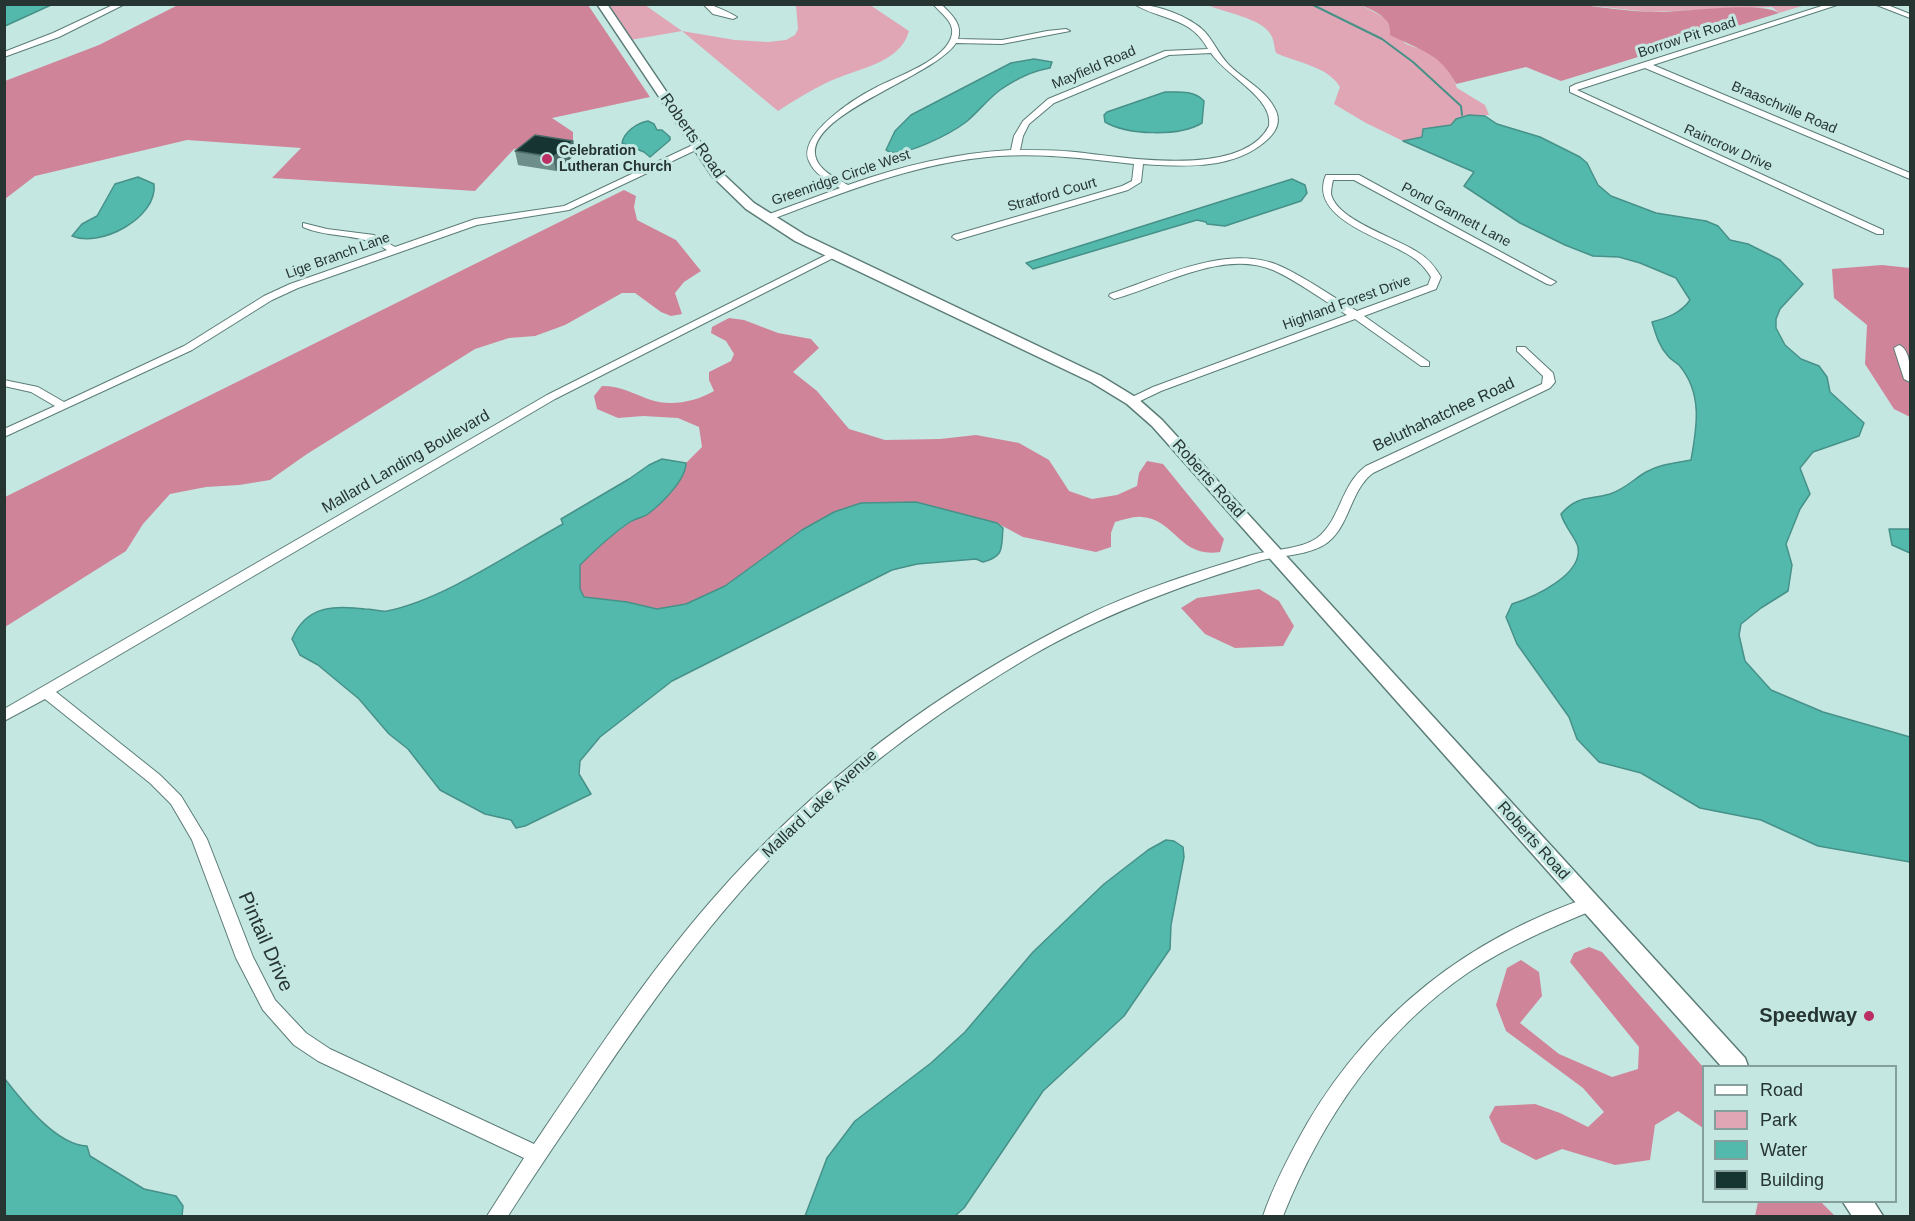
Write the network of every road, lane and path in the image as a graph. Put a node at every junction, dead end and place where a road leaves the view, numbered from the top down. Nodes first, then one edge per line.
1 (122, 4) edge
2 (602, 4) edge
3 (706, 4) edge
4 (936, 4) edge
5 (1137, 4) edge
6 (1837, 4) edge
7 (1877, 4) edge
8 (1911, 16) edge
9 (733, 17) dead end
10 (1066, 32) dead end
11 (954, 41) junction
12 (1212, 51) junction
13 (4, 55) edge
14 (1646, 65) junction
15 (1579, 86) joint
16 (697, 146) junction
17 (1015, 153) junction
18 (1139, 163) junction
19 (1911, 176) edge
20 (1346, 177) joint
21 (847, 188) junction
22 (767, 218) junction
23 (306, 225) dead end
24 (1880, 232) dead end
25 (957, 237) dead end
26 (393, 250) junction
27 (834, 254) junction
28 (1551, 282) dead end
29 (1114, 296) dead end
30 (1357, 316) junction
31 (1899, 348) dead end
32 (1521, 349) dead end
33 (1425, 364) dead end
34 (1911, 379) edge
35 (4, 383) edge
36 (1132, 401) junction
37 (63, 406) junction
38 (4, 434) edge
39 (1275, 553) junction
40 (47, 693) junction
41 (4, 716) edge
42 (1590, 904) junction
43 (1735, 1065) edge
44 (537, 1155) junction
45 (1857, 1203) edge
46 (497, 1216) edge
47 (1273, 1216) edge
48 (1870, 1216) edge

1 - 13 street
2 - 16 main road, Roberts Road
3 - 9 street
4 - 11 street
5 - 12 street, Greenridge Circle West
6 - 14 street, Borrow Pit Road
7 - 8 street
10 - 11 street
11 - 21 street
12 - 17 street, Mayfield Road
12 - 18 street, Greenridge Circle West
14 - 15 street, Borrow Pit Road
14 - 19 street, Braaschville Road
15 - 24 street, Raincrow Drive
16 - 22 main road, Roberts Road
16 - 26 street, Lige Branch Lane
17 - 18 street, Greenridge Circle West
17 - 21 street, Greenridge Circle West
18 - 25 street, Stratford Court
20 - 28 street, Pond Gannett Lane
20 - 30 street, Highland Forest Drive
21 - 22 street, Greenridge Circle West
22 - 27 main road, Roberts Road
23 - 26 street
26 - 37 street, Lige Branch Lane
27 - 36 main road, Roberts Road
27 - 40 street, Mallard Landing Boulevard
29 - 30 street
30 - 33 street
30 - 36 street, Highland Forest Drive
31 - 34 street
32 - 39 street, Beluthahatchee Road
35 - 37 street
36 - 39 main road, Roberts Road
37 - 38 street, Lige Branch Lane
39 - 42 main road, Roberts Road
39 - 44 street, Mallard Lake Avenue
40 - 41 street, Mallard Landing Boulevard
40 - 44 street, Pintail Drive
42 - 43 main road, Roberts Road
42 - 47 street
44 - 46 street, Mallard Lake Avenue
45 - 48 main road

